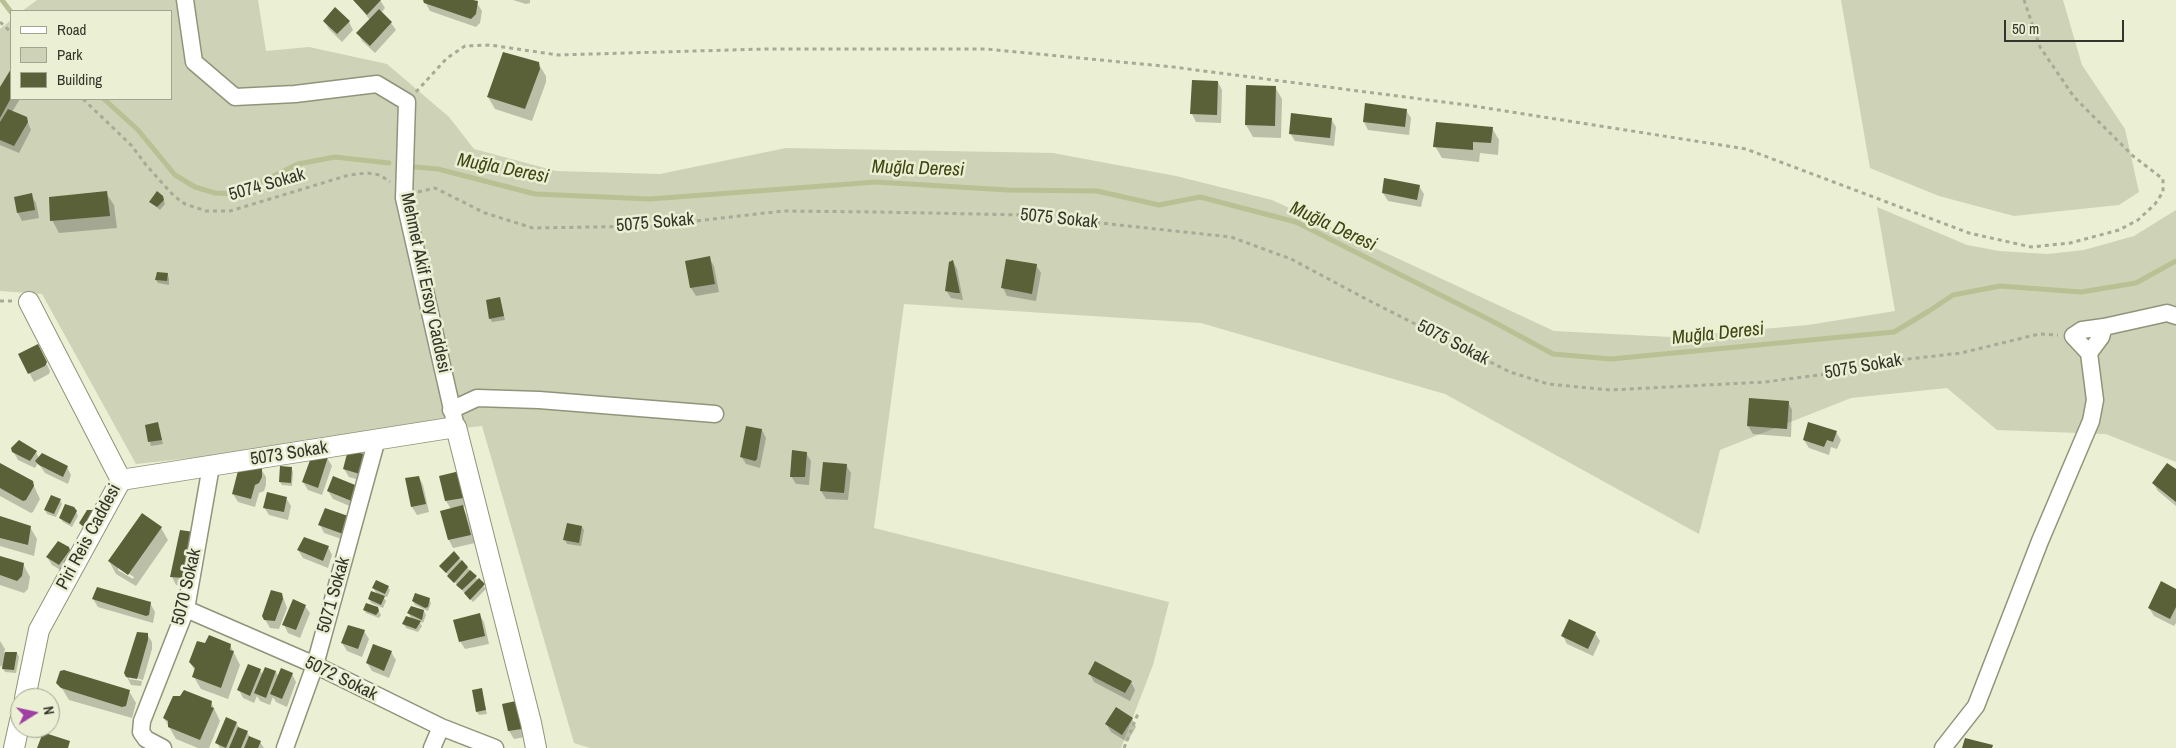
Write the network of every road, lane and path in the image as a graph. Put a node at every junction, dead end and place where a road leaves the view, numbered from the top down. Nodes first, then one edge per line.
1 (185, 0) edge
2 (2024, 0) edge
3 (0, 22) edge
4 (10, 31) edge
5 (84, 100) edge
6 (407, 102) junction
7 (404, 198) junction
8 (29, 302) dead end
9 (2176, 316) edge
10 (2104, 327) junction
11 (2073, 336) junction
12 (2088, 353) junction
13 (715, 414) dead end
14 (453, 418) junction
15 (378, 439) junction
16 (211, 466) junction
17 (122, 480) junction
18 (186, 609) junction
19 (315, 665) junction
20 (27, 688) edge
21 (1139, 712) dead end
22 (441, 727) junction
23 (163, 748) edge
24 (285, 748) edge
25 (432, 748) edge
26 (495, 748) edge
27 (536, 748) edge
28 (1124, 748) edge
29 (1942, 748) edge

1 - 6 street
2 - 6 path
3 - 4 path
5 - 7 path, 5074 Sokak
6 - 7 street, Mehmet Akif Ersoy Caddesi
7 - 11 path, 5075 Sokak
7 - 14 street, Mehmet Akif Ersoy Caddesi
8 - 17 street, Piri Reis Caddesi
9 - 10 street
10 - 11 street
10 - 12 street
11 - 12 street
12 - 29 street
13 - 14 street
14 - 15 street, 5073 Sokak
14 - 27 street, Mehmet Akif Ersoy Caddesi
15 - 16 street, 5073 Sokak
15 - 19 street, 5071 Sokak
16 - 17 street, 5073 Sokak
16 - 18 street, 5070 Sokak
17 - 20 street, Piri Reis Caddesi
18 - 19 street, 5072 Sokak
18 - 23 street, 5070 Sokak
19 - 22 street, 5072 Sokak
19 - 24 street, 5071 Sokak
21 - 28 path
22 - 25 street
22 - 26 street, 5072 Sokak

